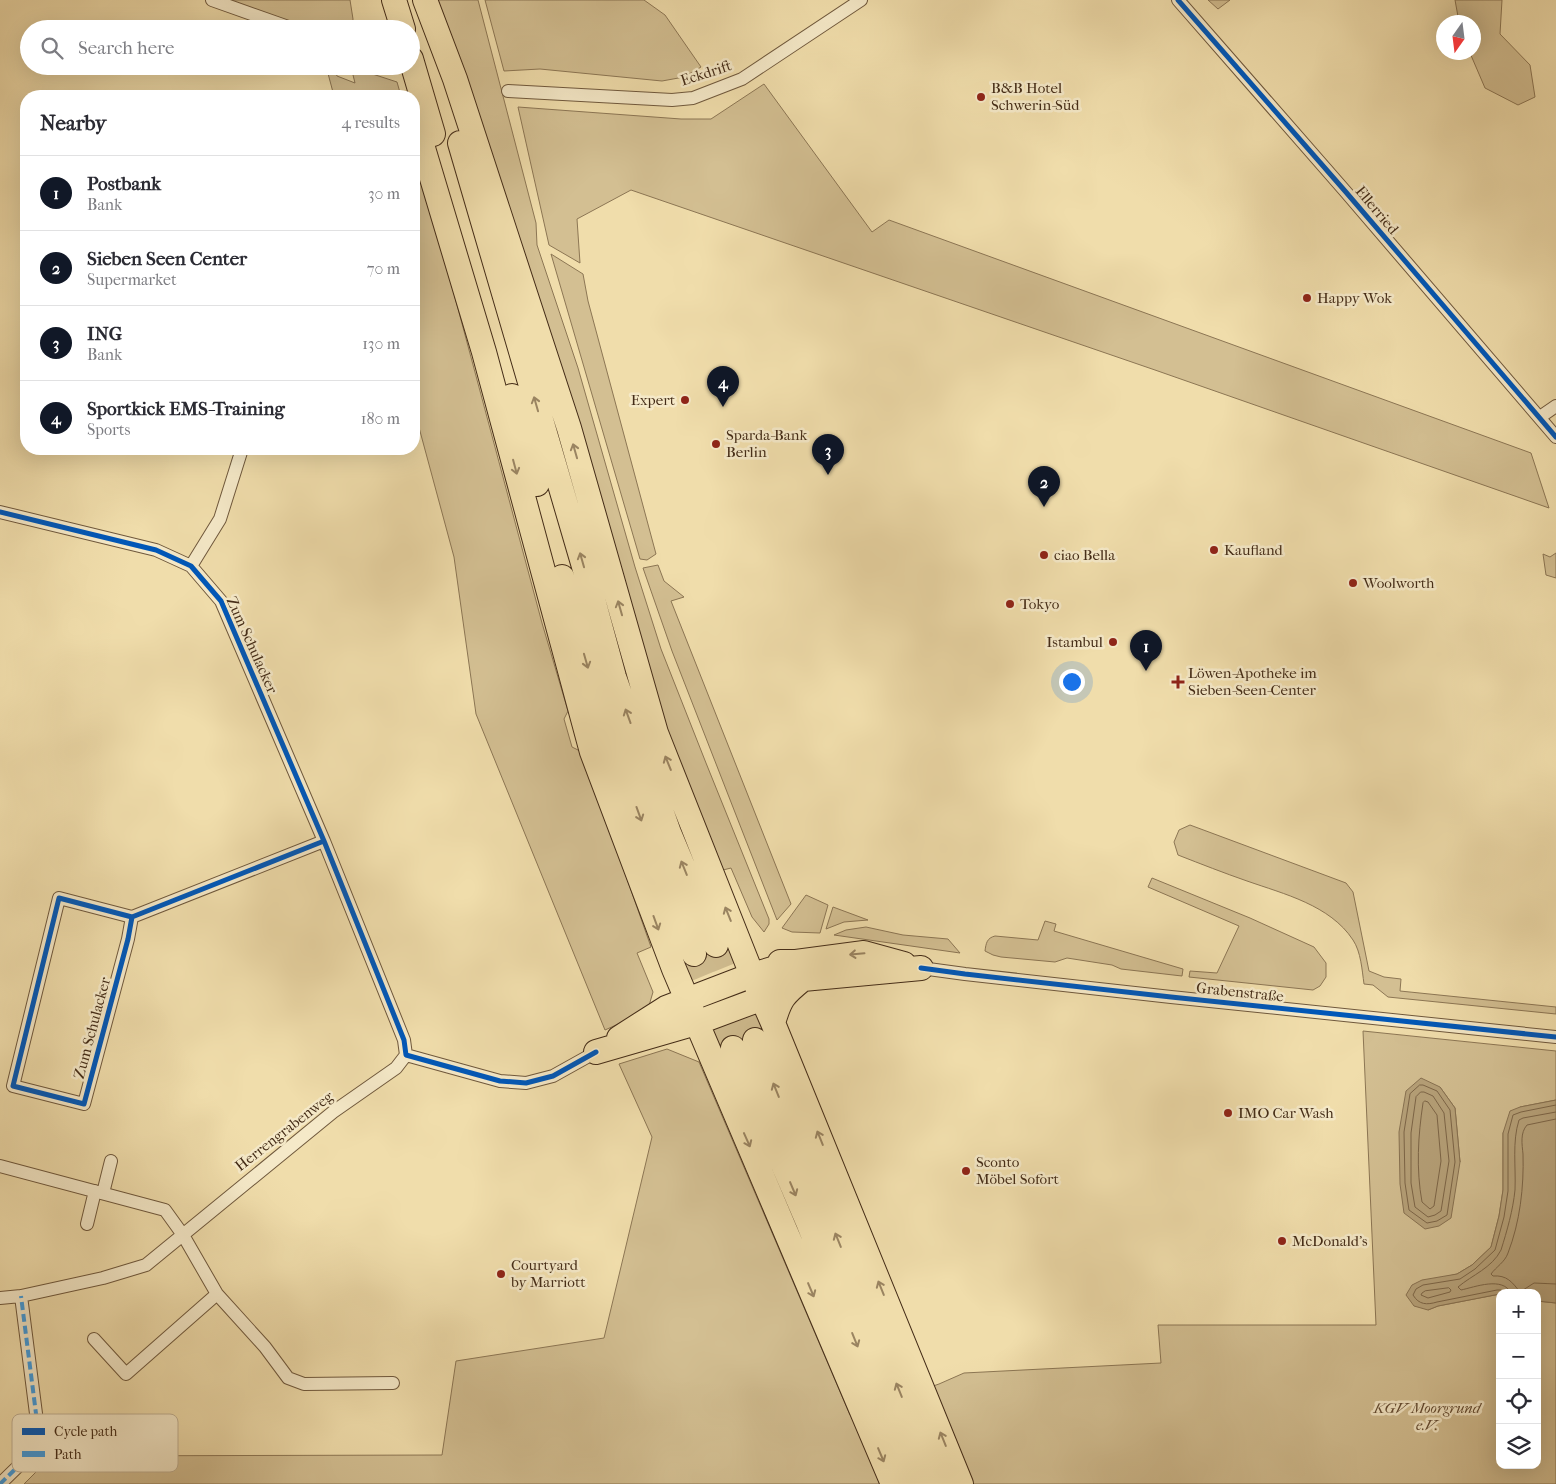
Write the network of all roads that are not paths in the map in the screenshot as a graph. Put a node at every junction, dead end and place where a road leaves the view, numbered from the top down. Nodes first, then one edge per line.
1 (212, 0) edge
2 (388, 0) edge
3 (394, 0) edge
4 (418, 0) edge
5 (425, 0) edge
6 (862, 0) edge
7 (1178, 0) edge
8 (269, 20) edge
9 (391, 20) edge
10 (400, 20) edge
11 (402, 75) edge
12 (416, 75) edge
13 (406, 90) edge
14 (508, 91) dead end
15 (420, 138) edge
16 (1556, 406) edge
17 (1540, 417) junction
18 (1556, 437) edge
19 (240, 455) edge
20 (0, 512) edge
21 (191, 566) junction
22 (324, 841) junction
23 (132, 917) junction
24 (716, 945) tunnel mouth
25 (741, 948) junction
26 (694, 954) tunnel mouth
27 (921, 968) joint
28 (799, 970) junction
29 (747, 996) junction
30 (694, 1006) junction
31 (773, 1023) junction
32 (1556, 1037) edge
33 (755, 1040) tunnel mouth
34 (733, 1048) tunnel mouth
35 (596, 1052) joint
36 (406, 1055) junction
37 (111, 1160) dead end
38 (0, 1166) edge
39 (99, 1192) junction
40 (87, 1224) dead end
41 (183, 1235) junction
42 (217, 1294) junction
43 (21, 1296) junction
44 (0, 1298) edge
45 (94, 1339) dead end
46 (392, 1383) dead end
47 (36, 1414) edge
48 (12, 1472) edge
49 (0, 1484) edge
50 (893, 1484) edge
51 (913, 1484) edge
52 (938, 1484) edge
53 (961, 1484) edge

1 - 8 street
2 - 9 highway
3 - 10 highway
24 -> 4 highway
25 -> 5 highway
6 - 14 street, Eckdrift
7 - 17 street, Ellerried
11 - 13 highway
12 -> 26 highway
15 -> 30 highway
16 - 17 street
17 - 18 street, Ellerried
19 - 21 street
20 - 21 street, Zum Schulacker
21 - 22 street, Zum Schulacker
22 - 23 street
22 - 36 street, Zum Schulacker
23 - 23 street, Zum Schulacker
25 - 28 highway
25 - 29 highway
27 - 28 highway
27 - 32 street, Grabenstraße
28 - 29 highway
28 - 31 highway
29 - 30 highway
29 - 30 highway
29 - 31 highway
30 - 35 highway
30 -> 50 highway
53 -> 31 highway
52 -> 33 highway
34 -> 51 highway
35 - 36 street
36 - 41 street, Herrengrabenweg
37 - 39 street
38 - 39 street
39 - 40 street
39 - 41 street
41 - 42 street
41 - 43 street, Herrengrabenweg
42 - 45 street
42 - 46 street
43 - 44 street, Herrengrabenweg
43 - 47 street
48 - 49 street

